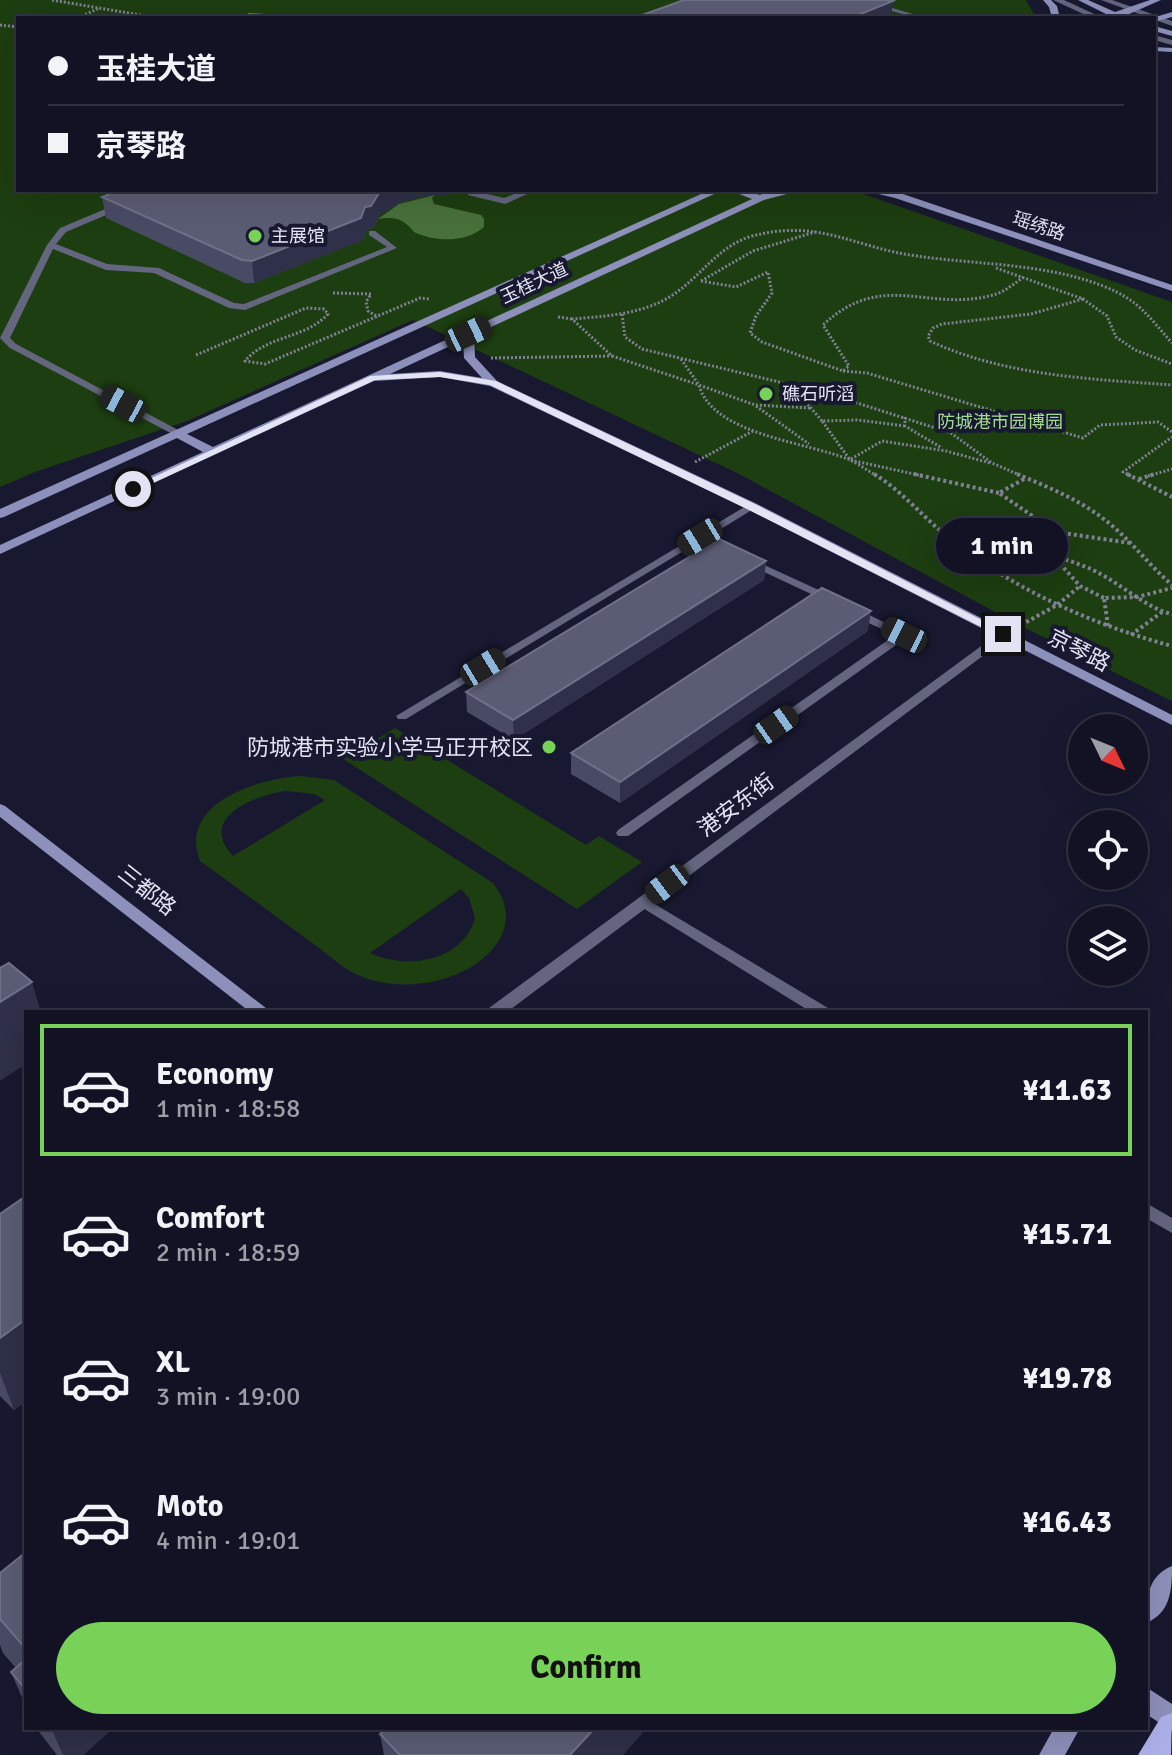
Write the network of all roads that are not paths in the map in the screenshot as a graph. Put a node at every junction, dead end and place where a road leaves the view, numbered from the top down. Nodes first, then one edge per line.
1 (857, 0) edge
2 (1057, 0) edge
3 (1082, 0) edge
4 (1105, 0) edge
5 (1157, 0) edge
6 (1130, 9) junction
7 (911, 16) edge
8 (1094, 16) edge
9 (1110, 16) edge
10 (1142, 16) edge
11 (527, 192) edge
12 (714, 192) edge
13 (740, 192) edge
14 (774, 192) edge
15 (788, 192) edge
16 (893, 192) edge
17 (471, 193) dead end
18 (760, 198) junction
19 (132, 201) edge
20 (372, 233) edge
21 (51, 245) junction
22 (1172, 288) edge
23 (468, 334) junction
24 (373, 378) junction
25 (493, 383) junction
26 (178, 434) junction
27 (213, 452) junction
28 (751, 506) junction
29 (0, 514) edge
30 (700, 537) junction
31 (0, 550) edge
32 (1003, 634) junction
33 (402, 716) dead end
34 (1172, 721) edge
35 (0, 809) edge
36 (623, 833) dead end
37 (643, 902) junction
38 (259, 1010) edge
39 (498, 1010) edge
40 (820, 1010) edge
41 (1148, 1211) edge
42 (1172, 1226) edge
43 (1172, 1577) edge
44 (1148, 1609) edge
45 (1148, 1701) edge
46 (1172, 1719) edge
47 (1172, 1728) edge
48 (1067, 1730) edge
49 (1051, 1755) edge
50 (1153, 1755) edge

1 - 7 lane
2 - 8 street
3 - 9 main road
4 - 6 street
5 - 6 main road
6 - 9 main road
6 - 10 street
11 - 17 lane
12 - 26 main road, 玉桂大道
13 - 18 main road
14 - 18 main road, 玉桂大道
15 - 18 main road
16 - 22 main road, 瑶绣路
18 - 23 main road, 玉桂大道
19 - 21 lane
20 - 21 lane
21 - 26 lane
23 - 24 main road, 玉桂大道
23 - 25 main road
24 - 25 main road
24 - 27 main road, 玉桂大道
25 - 28 main road, 京琴路
26 - 27 main road
26 - 29 main road, 玉桂大道
27 - 31 main road, 玉桂大道
28 - 30 lane
28 - 32 main road, 京琴路
30 - 33 lane
30 - 36 lane
32 - 34 main road, 京琴路
32 - 37 street, 港安东街
35 - 38 main road, 三都路
37 - 39 street, 港安东街
37 - 40 lane
41 - 42 lane
43 - 44 main road
45 - 46 main road
47 - 50 main road
48 - 49 main road

